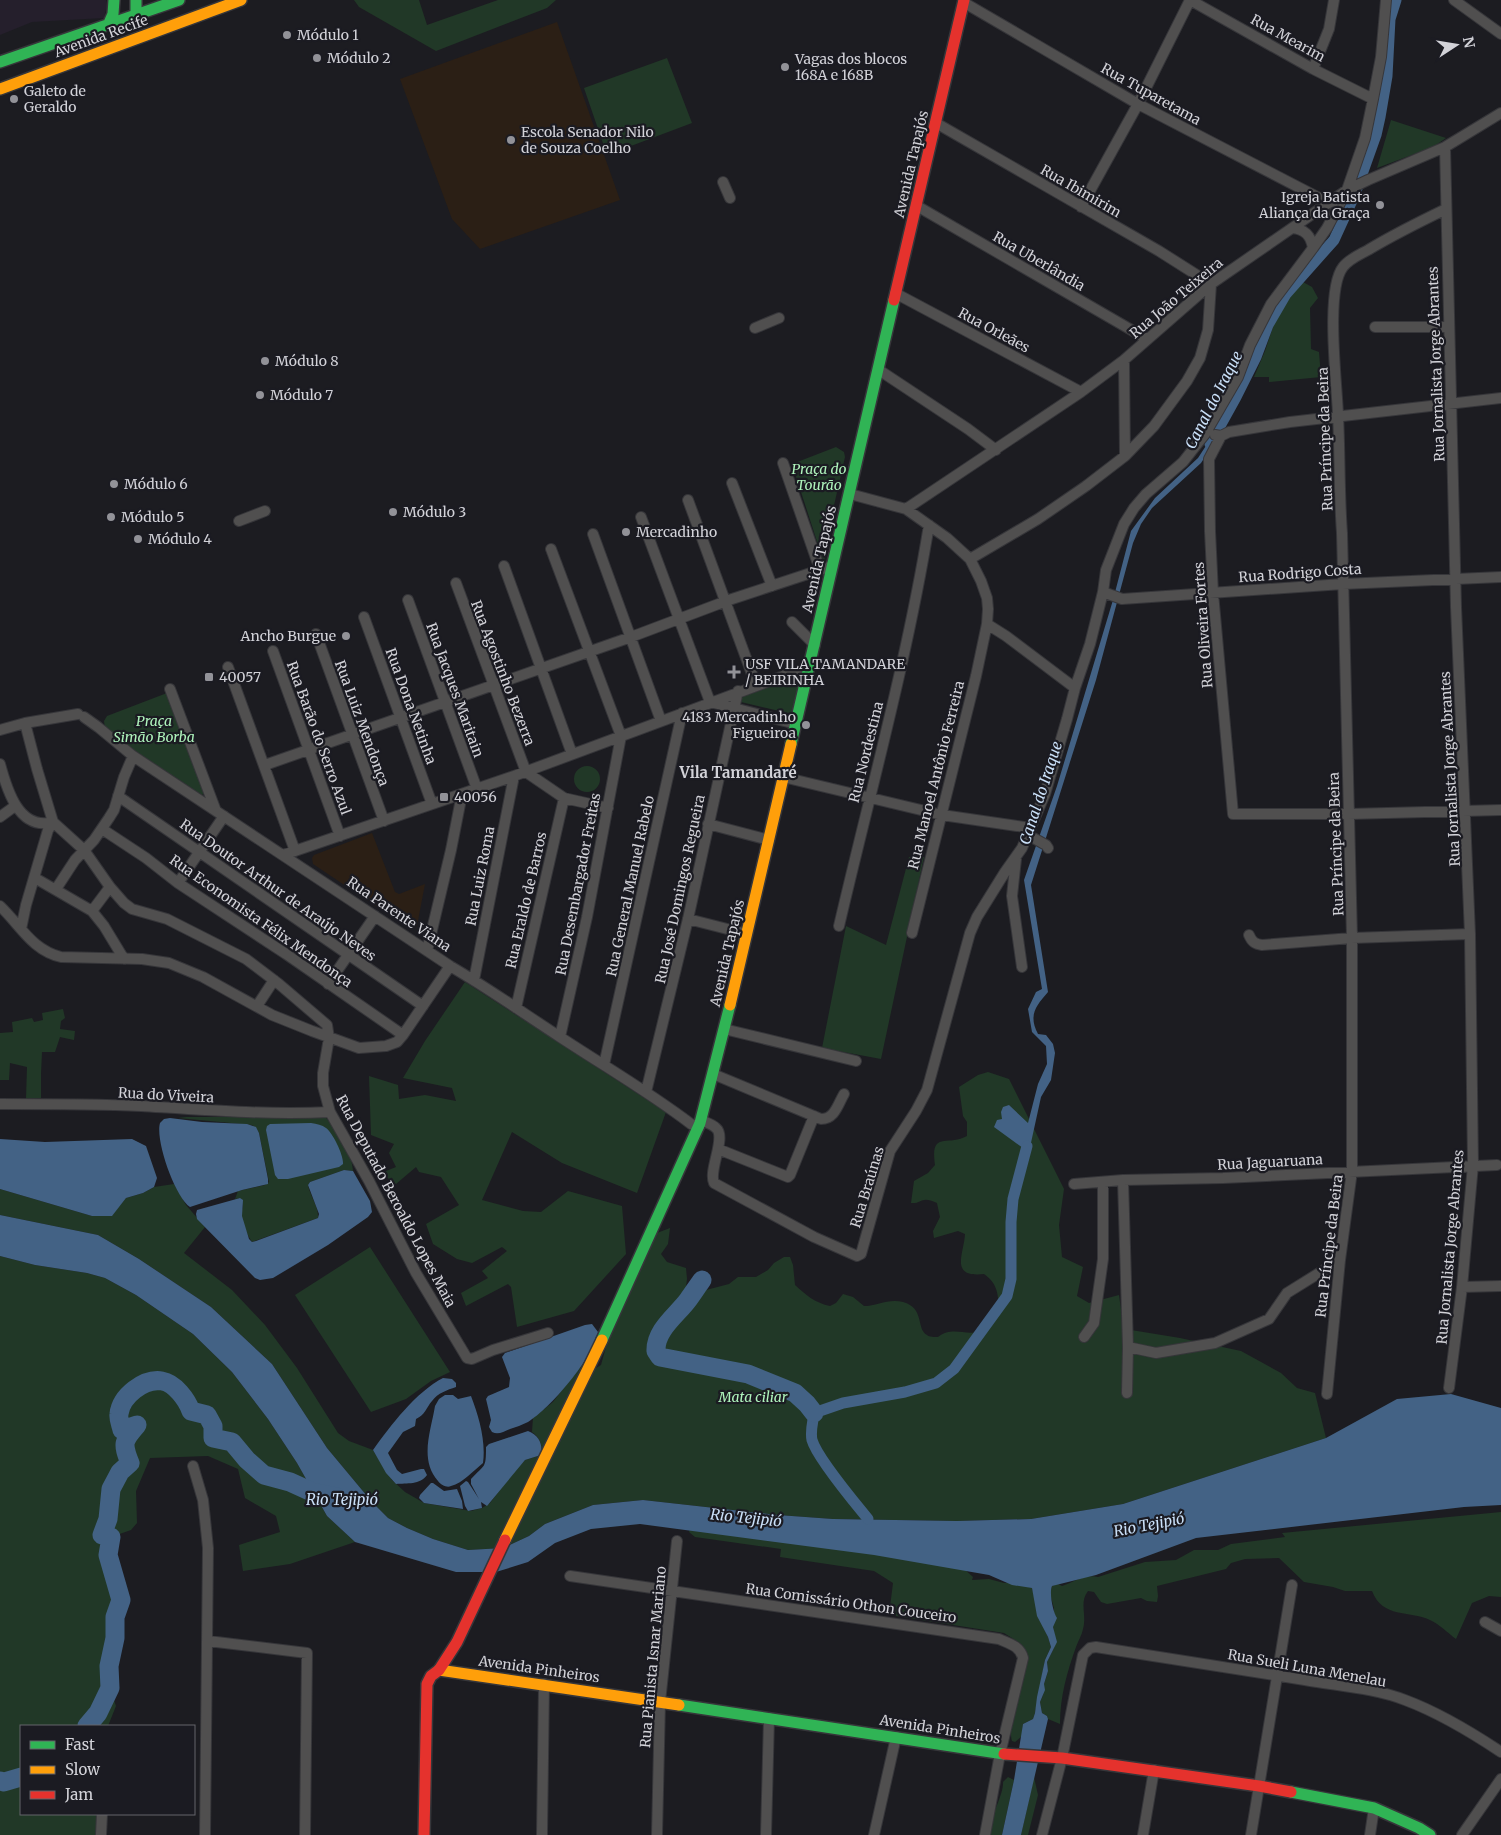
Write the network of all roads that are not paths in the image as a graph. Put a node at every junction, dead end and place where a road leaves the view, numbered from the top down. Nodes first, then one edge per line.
1 (114, 0) edge
2 (179, 0) edge
3 (241, 0) edge
4 (1190, 0) edge
5 (1334, 0) edge
6 (1386, 0) edge
7 (1454, 0) edge
8 (964, 1) edge
9 (1210, 4) edge
10 (133, 5) edge
11 (109, 23) junction
12 (1501, 34) edge
13 (0, 62) edge
14 (1313, 68) junction
15 (0, 84) edge
16 (0, 90) edge
17 (1373, 99) junction
18 (1138, 104) junction
19 (1501, 113) edge
20 (936, 123) junction
21 (1445, 147) junction
22 (723, 182) dead end
23 (1348, 190) junction
24 (730, 198) dead end
25 (1329, 203) junction
26 (917, 206) junction
27 (1082, 207) junction
28 (1446, 210) junction
29 (1292, 228) junction
30 (1313, 248) junction
31 (1211, 284) junction
32 (895, 293) junction
33 (779, 318) dead end
34 (1449, 327) junction
35 (755, 328) dead end
36 (1375, 328) dead end
37 (1147, 339) junction
38 (1124, 360) junction
39 (879, 370) junction
40 (1081, 392) junction
41 (1501, 398) edge
42 (1451, 403) junction
43 (1338, 417) junction
44 (1205, 434) junction
45 (1225, 434) junction
46 (996, 450) junction
47 (1125, 456) junction
48 (783, 463) dead end
49 (732, 483) dead end
50 (850, 494) junction
51 (688, 500) dead end
52 (906, 509) junction
53 (264, 511) dead end
54 (641, 517) dead end
55 (239, 520) dead end
56 (929, 525) junction
57 (593, 534) dead end
58 (551, 549) dead end
59 (970, 559) junction
60 (504, 566) dead end
61 (818, 566) junction
62 (832, 566) junction
63 (1501, 577) edge
64 (1456, 578) junction
65 (456, 583) dead end
66 (1342, 584) junction
67 (772, 586) junction
68 (1213, 593) junction
69 (1106, 594) junction
70 (408, 600) dead end
71 (724, 601) junction
72 (364, 617) dead end
73 (679, 619) junction
74 (792, 622) dead end
75 (987, 624) junction
76 (316, 634) dead end
77 (631, 637) junction
78 (815, 645) junction
79 (272, 651) dead end
80 (588, 651) junction
81 (810, 666) junction
82 (228, 667) dead end
83 (540, 668) junction
84 (756, 685) junction
85 (493, 686) junction
86 (1075, 688) junction
87 (170, 689) dead end
88 (738, 691) junction
89 (446, 702) junction
90 (710, 702) junction
91 (735, 708) junction
92 (682, 713) junction
93 (402, 718) junction
94 (661, 721) junction
95 (25, 724) junction
96 (796, 724) junction
97 (0, 730) edge
98 (353, 735) junction
99 (621, 736) junction
100 (310, 750) junction
101 (572, 754) junction
102 (133, 756) junction
103 (0, 764) edge
104 (264, 765) junction
105 (526, 772) junction
106 (514, 776) junction
107 (782, 777) junction
108 (477, 789) junction
109 (462, 794) junction
110 (118, 796) junction
111 (564, 798) junction
112 (869, 798) junction
113 (432, 804) junction
114 (15, 806) junction
115 (608, 808) junction
116 (1501, 810) edge
117 (1466, 811) junction
118 (220, 814) junction
119 (1349, 814) junction
120 (942, 815) junction
121 (0, 817) edge
122 (384, 821) junction
123 (53, 822) junction
124 (708, 824) junction
125 (102, 829) junction
126 (1031, 834) junction
127 (340, 836) junction
128 (769, 840) junction
129 (1047, 847) dead end
130 (84, 850) junction
131 (295, 851) junction
132 (198, 853) junction
133 (283, 855) junction
134 (1016, 859) junction
135 (35, 878) junction
136 (178, 883) junction
137 (110, 887) junction
138 (56, 889) junction
139 (0, 906) edge
140 (92, 911) junction
141 (375, 916) junction
142 (688, 919) junction
143 (839, 926) dead end
144 (21, 929) junction
145 (912, 933) dead end
146 (747, 934) junction
147 (1470, 934) junction
148 (1248, 935) dead end
149 (1352, 938) junction
150 (427, 951) junction
151 (348, 954) junction
152 (124, 959) junction
153 (450, 966) junction
154 (1022, 967) dead end
155 (274, 980) junction
156 (474, 980) junction
157 (328, 984) junction
158 (257, 1006) junction
159 (423, 1006) junction
160 (516, 1008) junction
161 (724, 1029) junction
162 (403, 1035) junction
163 (560, 1037) junction
164 (329, 1038) junction
165 (856, 1061) dead end
166 (604, 1065) junction
167 (713, 1074) junction
168 (646, 1092) junction
169 (844, 1094) dead end
170 (0, 1104) edge
171 (330, 1112) junction
172 (814, 1116) junction
173 (700, 1123) junction
174 (718, 1149) junction
175 (1473, 1165) junction
176 (1497, 1165) dead end
177 (1352, 1171) junction
178 (1123, 1180) junction
179 (1103, 1182) junction
180 (1074, 1184) dead end
181 (1340, 1260) junction
182 (1501, 1286) edge
183 (1462, 1287) junction
184 (548, 1332) dead end
185 (1084, 1338) dead end
186 (1128, 1347) junction
187 (1449, 1388) dead end
188 (1127, 1393) dead end
189 (1327, 1394) dead end
190 (193, 1466) dead end
191 (677, 1541) dead end
192 (570, 1576) dead end
193 (1292, 1584) dead end
194 (670, 1591) junction
195 (1486, 1622) dead end
196 (1501, 1630) edge
197 (208, 1641) junction
198 (439, 1670) junction
199 (1276, 1675) junction
200 (544, 1684) junction
201 (660, 1702) junction
202 (769, 1718) junction
203 (896, 1738) junction
204 (1501, 1752) edge
205 (1004, 1754) junction
206 (1062, 1758) junction
207 (1154, 1770) junction
208 (1501, 1779) edge
209 (1259, 1786) junction
210 (1374, 1808) junction
211 (102, 1815) edge
212 (101, 1835) edge
213 (205, 1835) edge
214 (305, 1835) edge
215 (424, 1835) edge
216 (542, 1835) edge
217 (657, 1835) edge
218 (766, 1835) edge
219 (874, 1835) edge
220 (985, 1835) edge
221 (1042, 1835) edge
222 (1142, 1835) edge
223 (1251, 1835) edge
224 (1370, 1835) edge
225 (1430, 1835) edge
226 (1462, 1835) edge

1 - 11 main road
2 - 10 main road, Avenida Recife
3 - 16 main road, Avenida Recife
4 - 9 street, Rua Mearim
4 - 18 street
5 - 14 street
6 - 17 street, Rua Braúnas
7 - 12 street
8 - 18 street, Rua Tuparetama
8 - 20 main road, Avenida Tapajós
9 - 14 street, Rua Mearim
10 - 11 main road, Avenida Recife
10 - 15 main road
11 - 13 main road, Avenida Recife
14 - 17 street, Rua Mearim
17 - 23 street, Rua Braúnas
18 - 25 street, Rua Tuparetama
18 - 27 street
19 - 21 street, Rua João Teixeira
20 - 26 main road, Avenida Tapajós
20 - 27 street, Rua Ibimirim
21 - 23 street, Rua João Teixeira
21 - 28 street, Rua Jornalista Jorge Abrantes
22 - 24 street
23 - 25 street, Rua João Teixeira
23 - 30 street, Rua Braúnas
25 - 29 street, Rua João Teixeira
26 - 32 main road, Avenida Tapajós
26 - 37 street, Rua Uberlândia
27 - 31 street, Rua Ibimirim
28 - 34 street, Rua Jornalista Jorge Abrantes
28 - 43 street, Rua Príncipe da Beira
29 - 30 street
29 - 31 street, Rua João Teixeira
30 - 44 street, Rua Braúnas
31 - 37 street, Rua João Teixeira
31 - 47 street
32 - 39 main road, Avenida Tapajós
32 - 40 street, Rua Orleães
33 - 35 street
34 - 36 street
34 - 42 street, Rua Jornalista Jorge Abrantes
37 - 38 street, Rua João Teixeira
38 - 40 street, Rua João Teixeira
38 - 47 street
39 - 46 street
39 - 50 main road, Avenida Tapajós
40 - 46 street, Rua João Teixeira
41 - 42 street
42 - 43 street
42 - 64 street, Rua Jornalista Jorge Abrantes
43 - 45 street
43 - 66 street, Rua Príncipe da Beira
44 - 45 street
44 - 69 street, Rua Braúnas
45 - 68 street, Rua Oliveira Fortes
46 - 52 street, Rua João Teixeira
47 - 59 street
48 - 61 street
49 - 67 street
50 - 52 street, Rua Manoel Antônio Ferreira
50 - 62 main road, Avenida Tapajós
51 - 71 street
52 - 56 street, Rua Manoel Antônio Ferreira
53 - 55 street
54 - 73 street
56 - 59 street, Rua Manoel Antônio Ferreira
56 - 112 street, Rua Nordestina
57 - 77 street
58 - 80 street
59 - 75 street, Rua Manoel Antônio Ferreira
60 - 83 street
61 - 62 street
61 - 67 street
62 - 78 main road, Avenida Tapajós
63 - 64 street, Rua Rodrigo Costa
64 - 66 street, Rua Rodrigo Costa
64 - 117 street, Rua Jornalista Jorge Abrantes
65 - 85 street, Rua Agostinho Bezerra
66 - 68 street, Rua Rodrigo Costa
66 - 119 street, Rua Príncipe da Beira
67 - 71 street
68 - 69 street, Rua Rodrigo Costa
68 - 119 street, Rua Oliveira Fortes
69 - 86 street, Rua Braúnas
70 - 89 street, Rua Jacques Maritain
71 - 73 street
71 - 84 street
72 - 93 street, Rua Dona Netinha
73 - 77 street
73 - 90 street
74 - 78 street
75 - 86 street
75 - 120 street, Rua Manoel Antônio Ferreira
76 - 98 street, Rua Luiz Mendonça
77 - 80 street
77 - 94 street
78 - 81 main road, Avenida Tapajós
79 - 100 street, Rua Barão do Serro Azul
80 - 83 street
80 - 99 street
81 - 84 street
81 - 96 main road, Avenida Tapajós
82 - 104 street
83 - 85 street
83 - 101 street
84 - 88 street
85 - 89 street
85 - 105 street, Rua Agostinho Bezerra
86 - 126 street, Rua Braúnas
87 - 118 street
88 - 90 street
88 - 91 street, Rua José Domingos Regueira
89 - 93 street
89 - 108 street, Rua Jacques Maritain
90 - 91 street
90 - 92 street
91 - 96 street
91 - 124 street, Rua José Domingos Regueira
92 - 94 street
92 - 166 street, Rua General Manuel Rabelo
93 - 98 street
93 - 113 street, Rua Dona Netinha
94 - 99 street
95 - 97 street
95 - 102 street, Rua Parente Viana
95 - 123 street
96 - 107 main road, Avenida Tapajós
98 - 100 street
98 - 122 street, Rua Luiz Mendonça
99 - 101 street
99 - 115 street, Rua Desembargador Freitas
100 - 104 street
100 - 127 street, Rua Barão do Serro Azul
101 - 105 street
102 - 110 street
102 - 118 street, Rua Parente Viana
103 - 114 street
104 - 131 street
105 - 106 street
105 - 111 street
106 - 108 street
106 - 156 street, Rua Luiz Roma
107 - 112 street
107 - 128 main road, Avenida Tapajós
108 - 109 street
109 - 113 street
109 - 150 street
110 - 125 street
110 - 132 street, Rua Doutor Arthur de Araújo Neves
111 - 115 street
111 - 160 street, Rua Eraldo de Barros
112 - 120 street
112 - 143 street, Rua Nordestina
113 - 122 street
114 - 121 street
114 - 123 street
115 - 163 street, Rua Desembargador Freitas
116 - 117 street
117 - 119 street
117 - 147 street, Rua Jornalista Jorge Abrantes
118 - 132 street
118 - 133 street, Rua Parente Viana
119 - 149 street, Rua Príncipe da Beira
120 - 126 street
120 - 145 street, Rua Manoel Antônio Ferreira
122 - 127 street
123 - 130 street
123 - 135 street
124 - 128 street
124 - 142 street, Rua José Domingos Regueira
125 - 130 street
125 - 136 street, Rua Economista Félix Mendonça
126 - 129 street
126 - 134 street, Rua Braúnas
127 - 131 street
128 - 146 main road, Avenida Tapajós
130 - 137 street
130 - 138 street
131 - 133 street
132 - 136 street
132 - 151 street, Rua Doutor Arthur de Araújo Neves
133 - 141 street, Rua Parente Viana
134 - 154 street
134 - 174 street, Rua Braúnas
135 - 138 street
135 - 144 street
136 - 157 street, Rua Economista Félix Mendonça
137 - 140 street
137 - 155 street
138 - 140 street
139 - 144 street
140 - 152 street
141 - 150 street, Rua Parente Viana
141 - 151 street
142 - 146 street
142 - 168 street, Rua José Domingos Regueira
144 - 152 street
146 - 161 main road, Avenida Tapajós
147 - 149 street
147 - 175 street, Rua Jornalista Jorge Abrantes
148 - 149 street
149 - 177 street, Rua Príncipe da Beira
150 - 153 street, Rua Parente Viana
151 - 157 street
151 - 159 street, Rua Doutor Arthur de Araújo Neves
152 - 158 street
153 - 156 street, Rua Parente Viana
153 - 159 street
155 - 158 street
155 - 164 street
156 - 160 street, Rua Parente Viana
157 - 162 street, Rua Economista Félix Mendonça
158 - 164 street
159 - 162 street
160 - 163 street, Rua Parente Viana
161 - 165 street
161 - 167 main road, Avenida Tapajós
162 - 164 street
163 - 166 street, Rua Parente Viana
164 - 171 street, Rua Deputado Beroaldo Lopes Maia
166 - 168 street, Rua Parente Viana
167 - 172 street
167 - 173 main road, Avenida Tapajós
168 - 173 street, Rua Parente Viana
169 - 172 street
170 - 171 street, Rua do Viveira
171 - 184 street, Rua Deputado Beroaldo Lopes Maia
172 - 174 street
173 - 174 street, Rua Braúnas
173 - 198 main road, Avenida Tapajós
175 - 176 street, Rua Jaguaruana
175 - 177 street, Rua Jaguaruana
175 - 183 street, Rua Jornalista Jorge Abrantes
177 - 178 street, Rua Jaguaruana
177 - 181 street, Rua Príncipe da Beira
178 - 179 street, Rua Jaguaruana
178 - 186 street
179 - 180 street, Rua Jaguaruana
179 - 185 street
181 - 186 street
181 - 189 street, Rua Príncipe da Beira
182 - 183 street
183 - 187 street, Rua Jornalista Jorge Abrantes
186 - 188 street
190 - 197 street
191 - 194 street, Rua Pianista Isnar Mariano
192 - 194 street, Rua Comissário Othon Couceiro
193 - 199 street
194 - 201 street, Rua Pianista Isnar Mariano
194 - 205 street, Rua Comissário Othon Couceiro
195 - 196 street
197 - 213 street
197 - 214 street
198 - 200 main road, Avenida Pinheiros
198 - 215 main road, Avenida Tapajós
199 - 204 street, Rua Sueli Luna Menelau
199 - 206 street, Rua Sueli Luna Menelau
199 - 209 street
200 - 201 main road, Avenida Pinheiros
200 - 216 street
201 - 202 main road, Avenida Pinheiros
201 - 217 street, Rua Pianista Isnar Mariano
202 - 203 main road, Avenida Pinheiros
202 - 218 street
203 - 205 main road, Avenida Pinheiros
203 - 219 street
205 - 206 main road, Avenida Pinheiros
205 - 220 street, Rua Comissário Othon Couceiro
206 - 207 main road, Avenida Pinheiros
206 - 221 street
207 - 209 main road, Avenida Pinheiros
207 - 222 street
208 - 226 street
209 - 210 main road, Avenida Pinheiros
209 - 223 street
210 - 224 street
210 - 225 main road, Avenida Pinheiros
211 - 212 street

